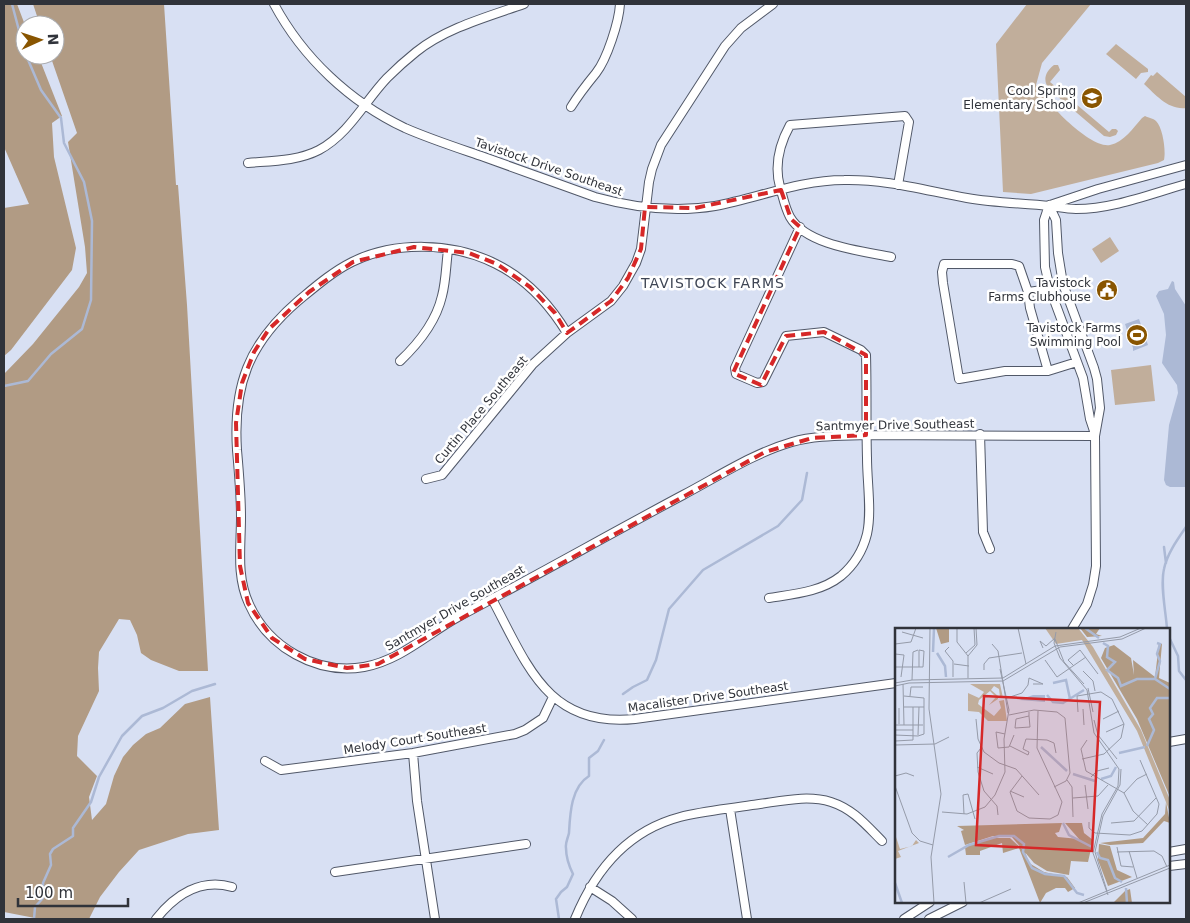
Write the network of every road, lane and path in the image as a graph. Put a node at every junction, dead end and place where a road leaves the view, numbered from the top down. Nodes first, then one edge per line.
1 (274, 4) edge
2 (524, 4) edge
3 (620, 4) edge
4 (773, 4) edge
5 (365, 105) junction
6 (570, 106) dead end
7 (248, 163) dead end
8 (1186, 165) edge
9 (898, 185) junction
10 (1186, 187) edge
11 (781, 190) junction
12 (1049, 205) junction
13 (645, 207) junction
14 (800, 227) junction
15 (448, 250) junction
16 (890, 257) dead end
17 (1050, 289) junction
18 (1028, 292) junction
19 (567, 333) junction
20 (400, 361) dead end
21 (1077, 362) junction
22 (1048, 371) junction
23 (980, 434) junction
24 (866, 435) junction
25 (1095, 436) junction
26 (426, 478) dead end
27 (990, 549) dead end
28 (769, 598) dead end
29 (492, 599) junction
30 (1073, 628) edge
31 (895, 683) edge
32 (553, 697) junction
33 (1186, 739) edge
34 (1170, 742) edge
35 (413, 753) junction
36 (265, 761) dead end
37 (730, 808) junction
38 (882, 841) dead end
39 (526, 844) dead end
40 (1186, 849) edge
41 (1170, 852) edge
42 (426, 858) junction
43 (1186, 864) edge
44 (1170, 866) edge
45 (335, 872) dead end
46 (232, 887) dead end
47 (590, 887) junction
48 (928, 903) edge
49 (961, 903) edge
50 (156, 919) edge
51 (435, 919) edge
52 (575, 919) edge
53 (632, 919) edge
54 (748, 919) edge
55 (904, 919) edge
56 (929, 919) edge

1 - 5 street, Tavistock Drive Southeast
2 - 5 street
3 - 6 street
4 - 13 street, Curtin Place Southeast
5 - 7 street
5 - 13 street, Tavistock Drive Southeast
8 - 12 street, Tavistock Drive Southeast
9 - 11 street, Tavistock Drive Southeast
9 - 11 street
9 - 12 street, Tavistock Drive Southeast
10 - 12 street, Tavistock Drive Southeast
11 - 13 street, Tavistock Drive Southeast
11 - 14 street
12 - 17 street
12 - 25 street
13 - 19 street, Curtin Place Southeast
14 - 16 street
14 - 24 street
15 - 19 street, Santmyer Drive Southeast
15 - 20 street
15 - 29 street, Santmyer Drive Southeast
17 - 18 street
17 - 21 street
18 - 22 street
18 - 22 street
19 - 26 street, Curtin Place Southeast
21 - 22 street
21 - 25 street
23 - 24 street, Santmyer Drive Southeast
23 - 25 street, Santmyer Drive Southeast
23 - 27 street
24 - 28 street
24 - 29 street, Santmyer Drive Southeast
25 - 30 street
29 - 32 street, Macalister Drive Southeast
31 - 32 street, Macalister Drive Southeast
32 - 35 street, Melody Court Southeast
33 - 34 street
35 - 36 street, Melody Court Southeast
35 - 42 street
37 - 38 street
37 - 47 street
37 - 54 street
39 - 42 street
40 - 41 street
42 - 45 street
42 - 51 street
43 - 44 street
46 - 50 street
47 - 52 street
47 - 53 street
48 - 55 street
49 - 56 street

